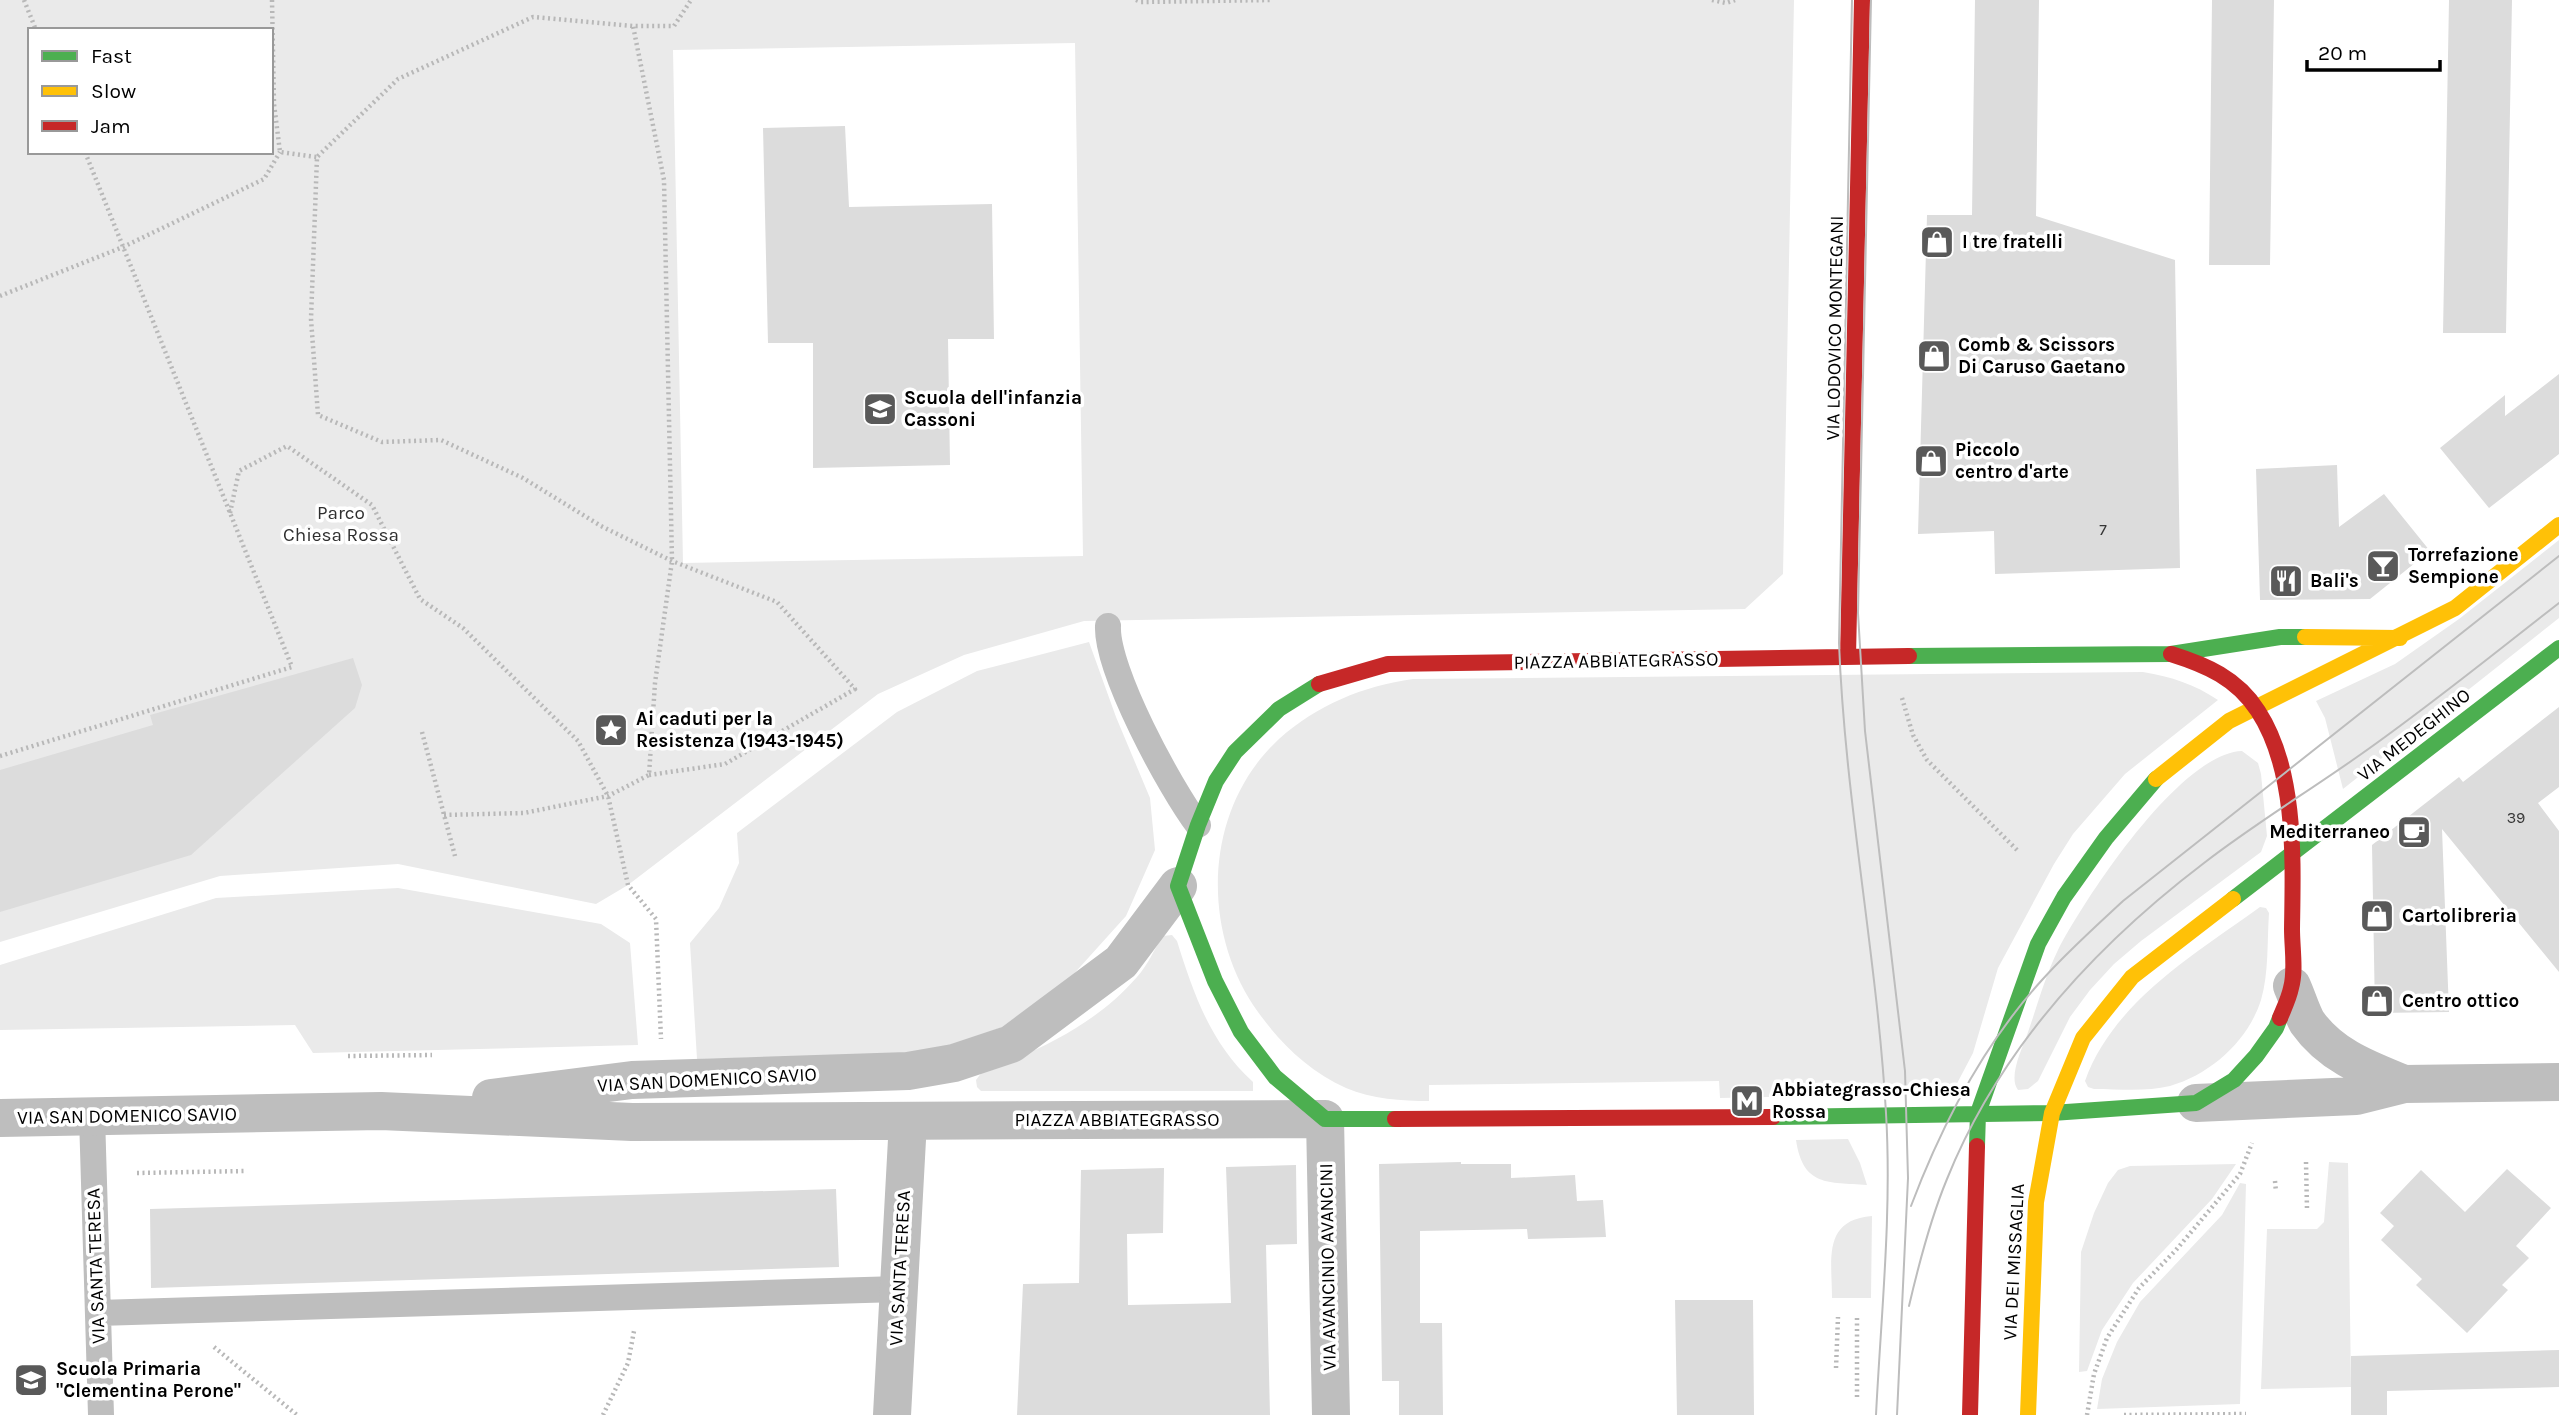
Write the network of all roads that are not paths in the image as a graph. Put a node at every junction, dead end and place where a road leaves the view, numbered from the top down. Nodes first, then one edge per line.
1 (1862, 0) edge
2 (2559, 525) edge
3 (1108, 626) dead end
4 (2400, 638) junction
5 (2559, 648) edge
6 (2171, 654) junction
7 (1848, 657) junction
8 (2257, 709) junction
9 (1198, 825) junction
10 (2293, 854) junction
11 (1178, 886) junction
12 (2292, 986) junction
13 (908, 1071) joint
14 (2559, 1082) edge
15 (2404, 1084) junction
16 (2196, 1103) junction
17 (381, 1111) junction
18 (1978, 1113) junction
19 (2052, 1113) junction
20 (92, 1116) junction
21 (0, 1118) edge
22 (1325, 1119) junction
23 (908, 1121) junction
24 (899, 1289) junction
25 (98, 1313) junction
26 (101, 1415) edge
27 (892, 1415) edge
28 (1331, 1415) edge
29 (1970, 1415) edge
30 (2028, 1415) edge

1 - 7 street, VIA LODOVICO MONTEGANI
2 - 4 street
3 - 9 lane
4 - 6 street, PIAZZA ABBIATEGRASSO
4 - 8 street
5 - 10 street, VIA MEDEGHINO
6 - 7 street, PIAZZA ABBIATEGRASSO
6 - 8 street, PIAZZA ABBIATEGRASSO
7 - 9 street, PIAZZA ABBIATEGRASSO
8 - 10 street, PIAZZA ABBIATEGRASSO
8 - 18 street
9 - 11 street, PIAZZA ABBIATEGRASSO
10 - 12 street, PIAZZA ABBIATEGRASSO
10 - 19 street
11 - 13 street, PIAZZA ABBIATEGRASSO
11 - 22 street
12 - 15 street, PIAZZA ABBIATEGRASSO
12 - 16 street, PIAZZA ABBIATEGRASSO
13 - 17 street, VIA SAN DOMENICO SAVIO
14 - 15 street
15 - 16 street, PIAZZA ABBIATEGRASSO
16 - 19 street, PIAZZA ABBIATEGRASSO
17 - 20 street, VIA SAN DOMENICO SAVIO
17 - 23 street, VIA SAN DOMENICO SAVIO
18 - 19 street, PIAZZA ABBIATEGRASSO
18 - 22 street, PIAZZA ABBIATEGRASSO
18 - 29 street, VIA DEI MISSAGLIA
19 - 30 street, VIA DEI MISSAGLIA
20 - 21 street, VIA SAN DOMENICO SAVIO
20 - 25 lane, VIA SANTA TERESA
22 - 23 street, PIAZZA ABBIATEGRASSO
22 - 28 street, VIA AVANCINIO AVANCINI
23 - 24 street, VIA SANTA TERESA
24 - 25 lane
24 - 27 street, VIA SANTA TERESA
25 - 26 lane, VIA SANTA TERESA

